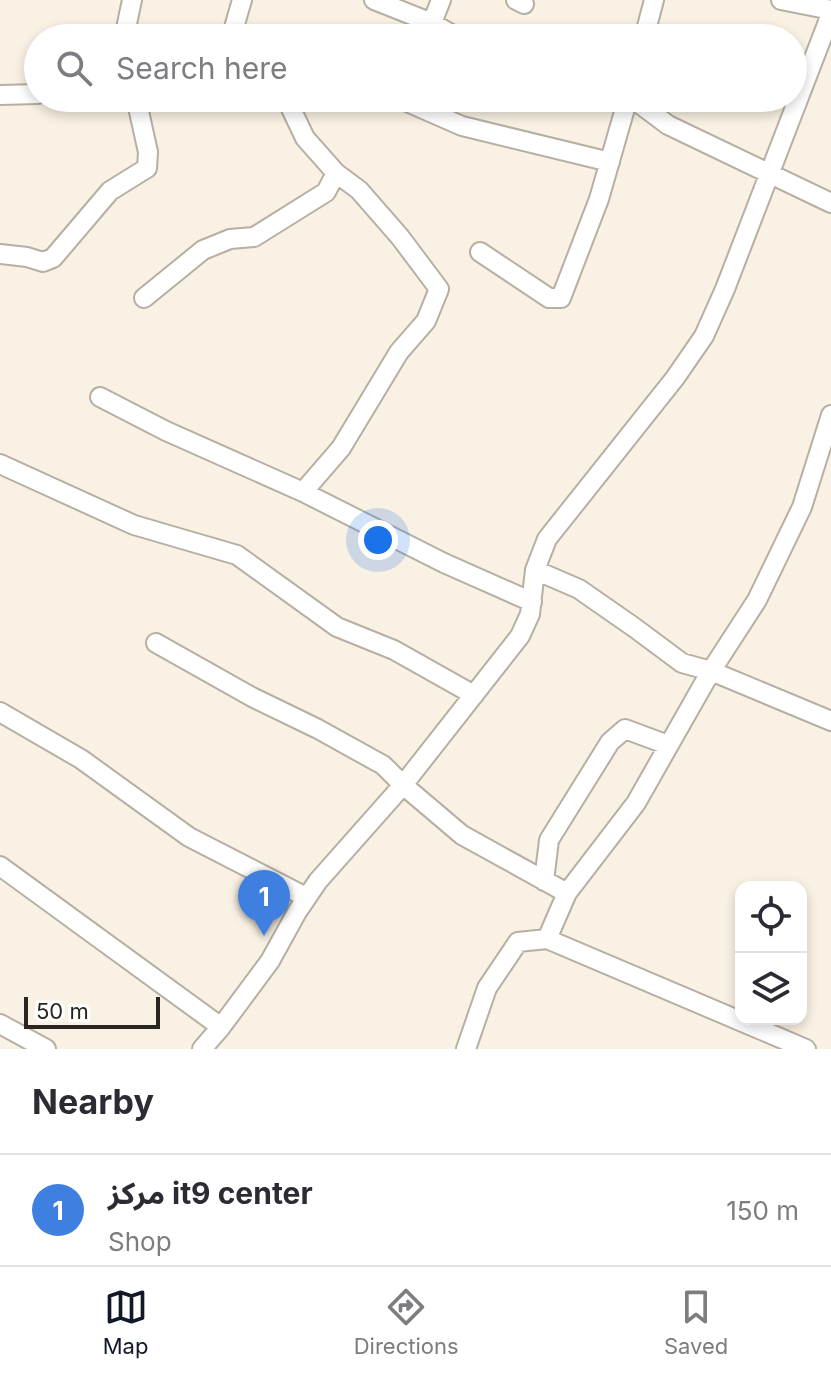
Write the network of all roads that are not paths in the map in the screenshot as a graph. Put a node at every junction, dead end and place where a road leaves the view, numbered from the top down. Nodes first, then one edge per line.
1 (132, 0) edge
2 (242, 0) edge
3 (374, 0) edge
4 (441, 0) edge
5 (654, 0) edge
6 (781, 0) edge
7 (831, 12) edge
8 (127, 24) edge
9 (235, 24) edge
10 (417, 24) edge
11 (432, 24) edge
12 (648, 24) edge
13 (807, 76) edge
14 (24, 94) edge
15 (0, 95) edge
16 (139, 112) edge
17 (293, 112) edge
18 (430, 112) edge
19 (626, 112) edge
20 (650, 112) edge
21 (793, 112) edge
22 (610, 162) junction
23 (336, 173) junction
24 (770, 174) junction
25 (831, 203) edge
26 (480, 252) dead end
27 (0, 254) edge
28 (144, 298) dead end
29 (100, 397) dead end
30 (831, 415) edge
31 (0, 464) edge
32 (303, 492) junction
33 (535, 570) junction
34 (532, 602) junction
35 (156, 643) dead end
36 (711, 671) junction
37 (474, 695) junction
38 (0, 712) edge
39 (829, 715) edge
40 (668, 745) junction
41 (403, 785) junction
42 (0, 866) edge
43 (544, 881) junction
44 (567, 893) junction
45 (306, 897) junction
46 (547, 939) junction
47 (0, 1024) edge
48 (221, 1027) junction
49 (46, 1049) edge
50 (202, 1049) edge
51 (466, 1049) edge
52 (806, 1049) edge

1 - 8 street
2 - 9 street
3 - 10 street
4 - 11 street
5 - 12 street
6 - 7 street
7 - 13 street
14 - 15 street
16 - 27 street
17 - 23 street
18 - 22 street
19 - 22 street
20 - 24 street
21 - 24 street
22 - 26 street
23 - 28 street
23 - 32 street
24 - 25 street
24 - 33 street
29 - 32 street
30 - 36 street
31 - 37 street
32 - 34 street
33 - 34 street
33 - 36 street
34 - 37 street
35 - 41 street
36 - 39 street
36 - 40 street
37 - 41 street
38 - 45 street
40 - 43 street
40 - 44 street
41 - 43 street
41 - 45 street
42 - 48 street
43 - 44 street
44 - 46 street
45 - 48 street
46 - 51 street
46 - 52 street
47 - 49 street
48 - 50 street

